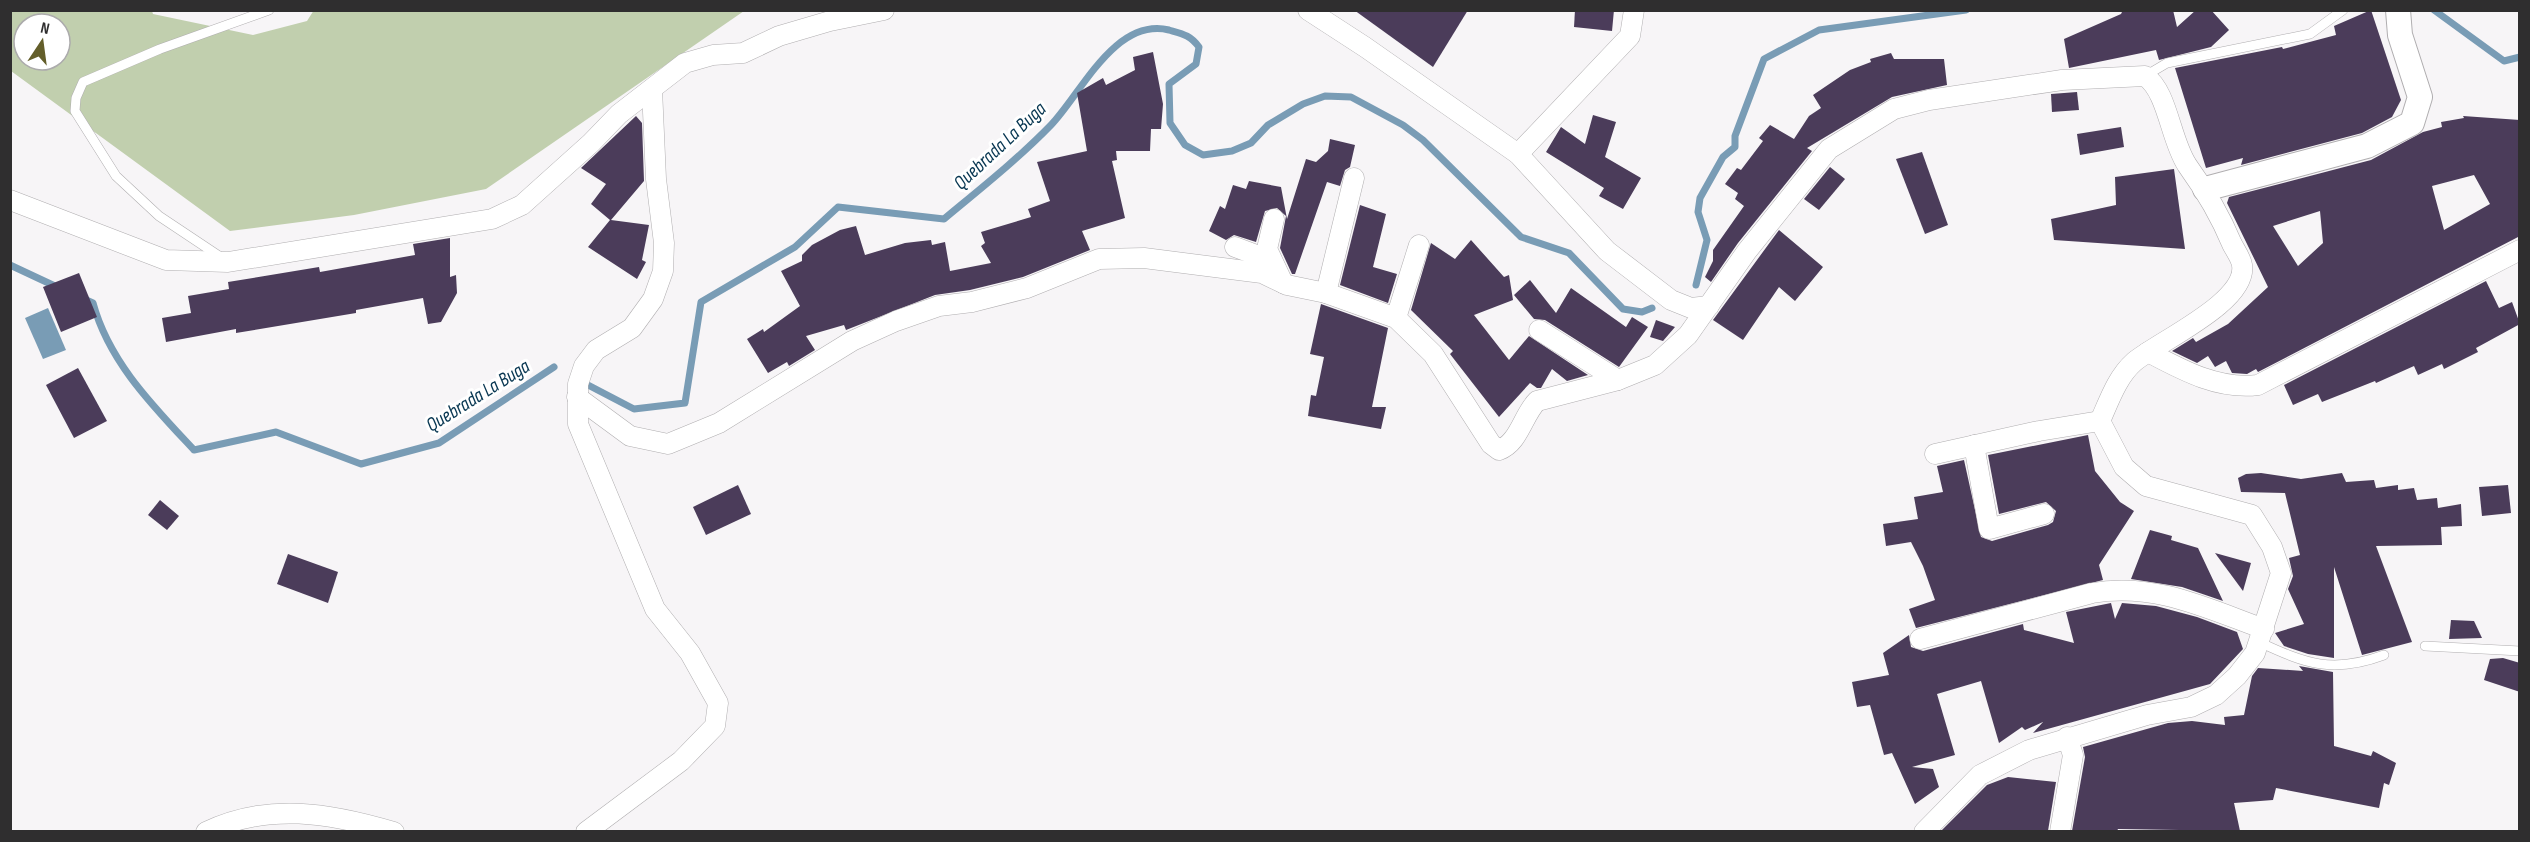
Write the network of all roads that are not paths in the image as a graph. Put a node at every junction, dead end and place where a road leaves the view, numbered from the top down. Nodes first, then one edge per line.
1 (269, 10) edge
2 (884, 10) edge
3 (1308, 10) edge
4 (1634, 10) edge
5 (2343, 10) edge
6 (2398, 10) edge
7 (2145, 75) junction
8 (652, 89) junction
9 (1518, 154) junction
10 (1354, 178) dead end
11 (2205, 189) junction
12 (10, 200) edge
13 (1275, 219) dead end
14 (1419, 245) dead end
15 (1235, 246) dead end
16 (2520, 250) edge
17 (1272, 261) junction
18 (228, 262) junction
19 (1283, 283) junction
20 (1326, 293) junction
21 (1709, 306) junction
22 (1396, 318) junction
23 (1539, 330) dead end
24 (2148, 352) junction
25 (1618, 380) junction
26 (577, 397) junction
27 (2100, 421) junction
28 (1974, 445) junction
29 (1935, 454) dead end
30 (2044, 514) dead end
31 (2261, 635) junction
32 (1920, 639) dead end
33 (2425, 646) dead end
34 (2520, 651) edge
35 (2384, 656) dead end
36 (2067, 737) junction
37 (206, 831) edge
38 (394, 831) edge
39 (586, 831) edge
40 (1924, 831) edge
41 (2060, 831) edge

1 - 18 lane
2 - 8 street
3 - 9 street
4 - 9 street
5 - 7 lane
6 - 11 street
7 - 11 street
7 - 21 street
8 - 18 street
8 - 26 street
9 - 21 street
10 - 20 street
11 - 24 street
12 - 18 street
13 - 17 street
14 - 22 street
15 - 17 street
16 - 24 street
17 - 19 street
19 - 20 street
19 - 26 street
20 - 22 street
21 - 25 street
22 - 25 street
23 - 25 street
24 - 27 street
26 - 39 street
27 - 28 street
27 - 31 street
28 - 29 street
28 - 30 street
31 - 32 street
31 - 35 lane
31 - 36 street
33 - 34 lane
36 - 40 street
36 - 41 street
37 - 38 street

